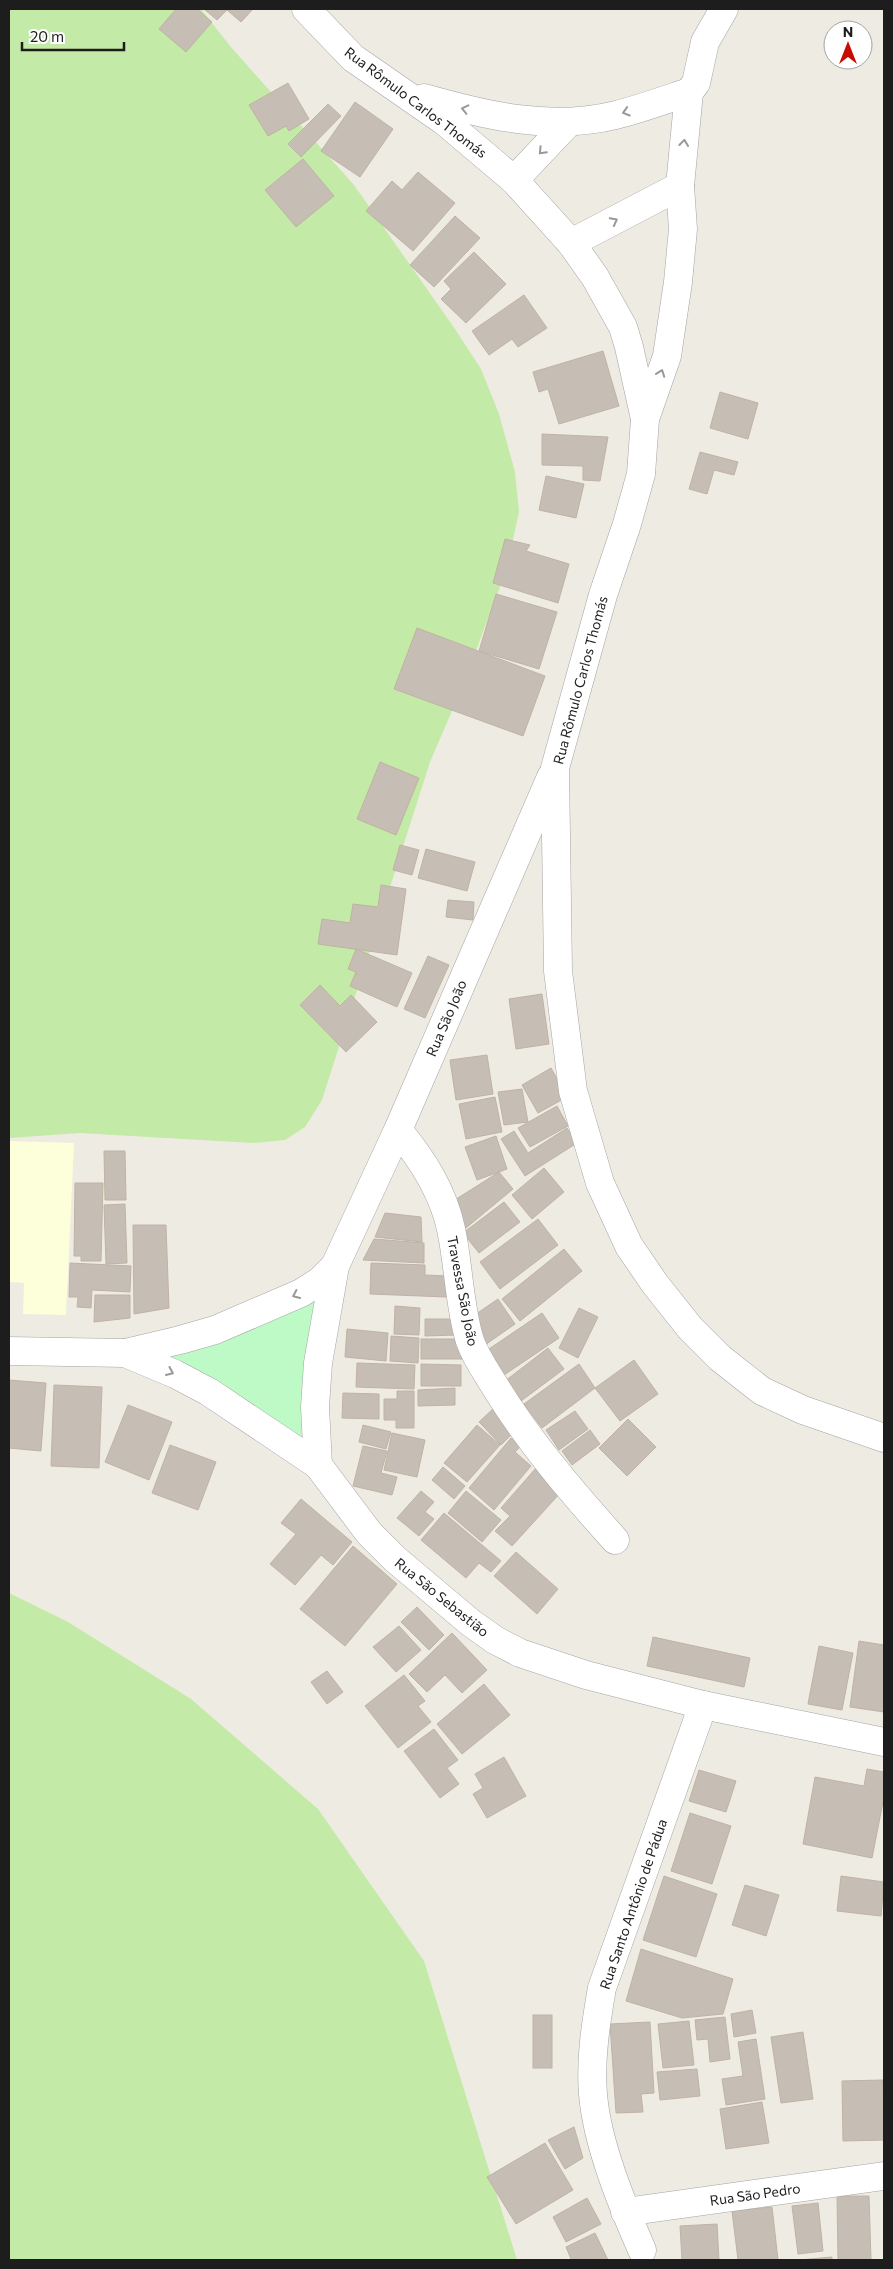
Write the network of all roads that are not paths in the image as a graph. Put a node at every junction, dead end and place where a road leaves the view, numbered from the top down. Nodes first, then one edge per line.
1 (306, 9) edge
2 (724, 9) edge
3 (401, 91) junction
4 (689, 92) junction
5 (570, 122) junction
6 (514, 180) junction
7 (680, 186) junction
8 (570, 243) junction
9 (645, 419) junction
10 (555, 768) junction
11 (398, 1130) junction
12 (335, 1266) junction
13 (9, 1351) edge
14 (125, 1353) junction
15 (884, 1438) edge
16 (318, 1465) junction
17 (615, 1540) dead end
18 (703, 1705) junction
19 (884, 1742) edge
20 (884, 2176) edge
21 (625, 2212) junction
22 (642, 2250) dead end

1 - 3 street, Rua Rômulo Carlos Thomás
2 - 4 street
5 -> 3 street
3 - 6 street, Rua Rômulo Carlos Thomás
4 -> 5 street
7 -> 4 street
5 -> 6 street
6 - 8 street, Rua Rômulo Carlos Thomás
8 -> 7 street
9 -> 7 street
8 - 9 street, Rua Rômulo Carlos Thomás
9 - 10 street, Rua Rômulo Carlos Thomás
10 - 11 street, Rua São João
10 - 15 street, Rua Rômulo Carlos Thomás
11 - 12 street, Rua São João
11 - 17 street, Travessa São João
12 -> 14 street
12 - 16 street
13 - 14 street
14 -> 16 street
16 - 18 street, Rua São Sebastião
18 - 19 street, Rua São Sebastião
18 - 21 street, Rua Santo Antônio de Pádua
20 - 21 street, Rua São Pedro
21 - 22 street, Rua Santo Antônio de Pádua

